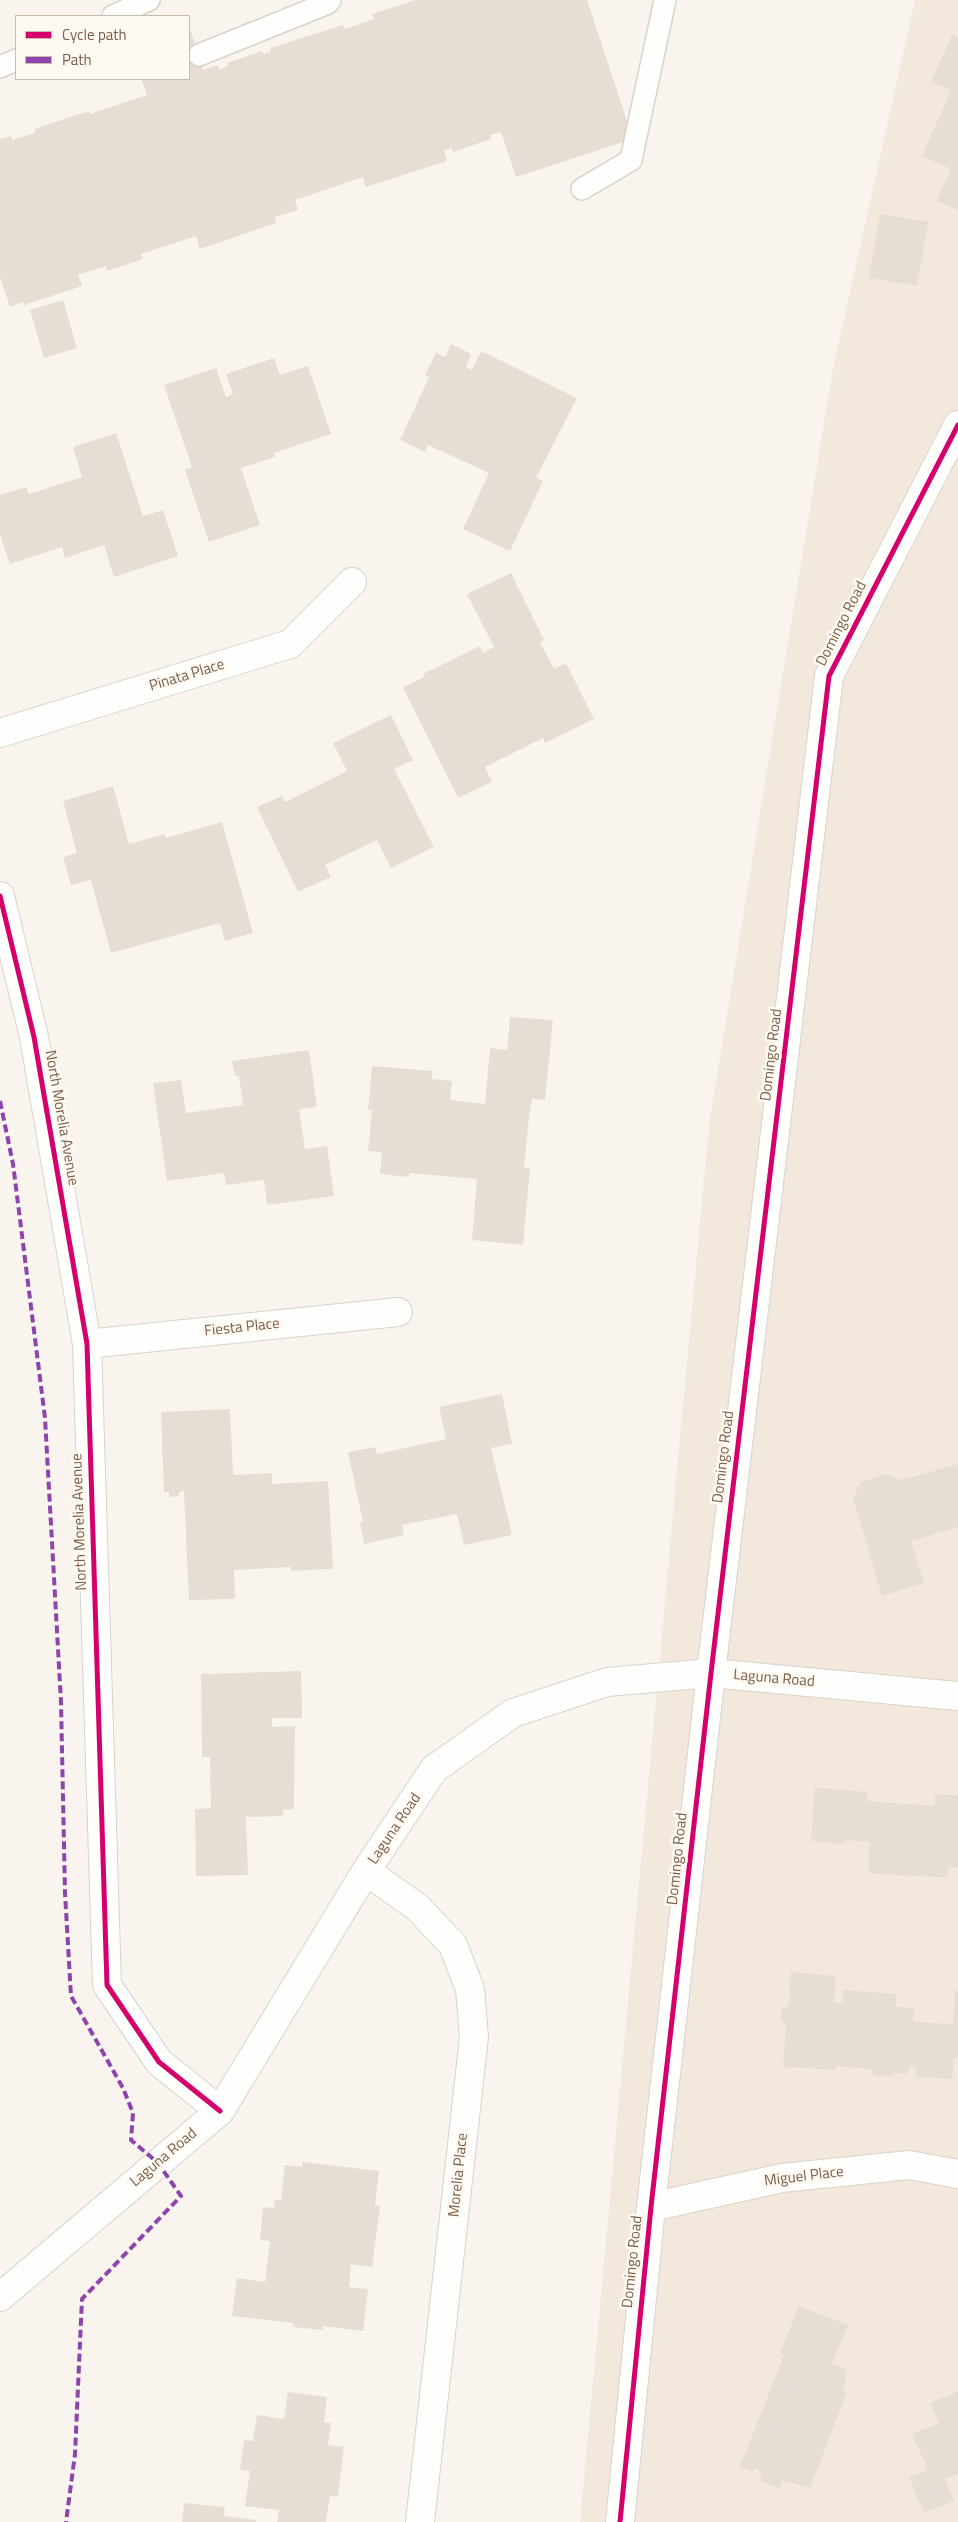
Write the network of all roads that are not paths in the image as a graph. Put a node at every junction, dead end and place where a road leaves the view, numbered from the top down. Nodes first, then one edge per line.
1 (149, 0) edge
2 (330, 0) edge
3 (665, 0) edge
4 (115, 15) edge
5 (199, 55) dead end
6 (15, 60) edge
7 (0, 68) edge
8 (582, 189) dead end
9 (958, 425) edge
10 (352, 582) dead end
11 (0, 733) edge
12 (0, 896) edge
13 (398, 1312) dead end
14 (87, 1344) junction
15 (711, 1673) junction
16 (958, 1696) edge
17 (366, 1871) junction
18 (220, 2111) junction
19 (958, 2174) edge
20 (651, 2207) junction
21 (0, 2296) edge
22 (420, 2522) edge
23 (620, 2522) edge

1 - 4 lane
2 - 5 lane
3 - 8 lane
6 - 7 lane
9 - 15 street, Domingo Road
10 - 11 street, Pinata Place
12 - 14 street, North Morelia Avenue
13 - 14 street, Fiesta Place
14 - 18 street, North Morelia Avenue
15 - 16 street, Laguna Road
15 - 17 street, Laguna Road
15 - 20 street, Domingo Road
17 - 18 street, Laguna Road
17 - 22 street, Morelia Place
18 - 21 street, Laguna Road
19 - 20 street, Miguel Place
20 - 23 street, Domingo Road

